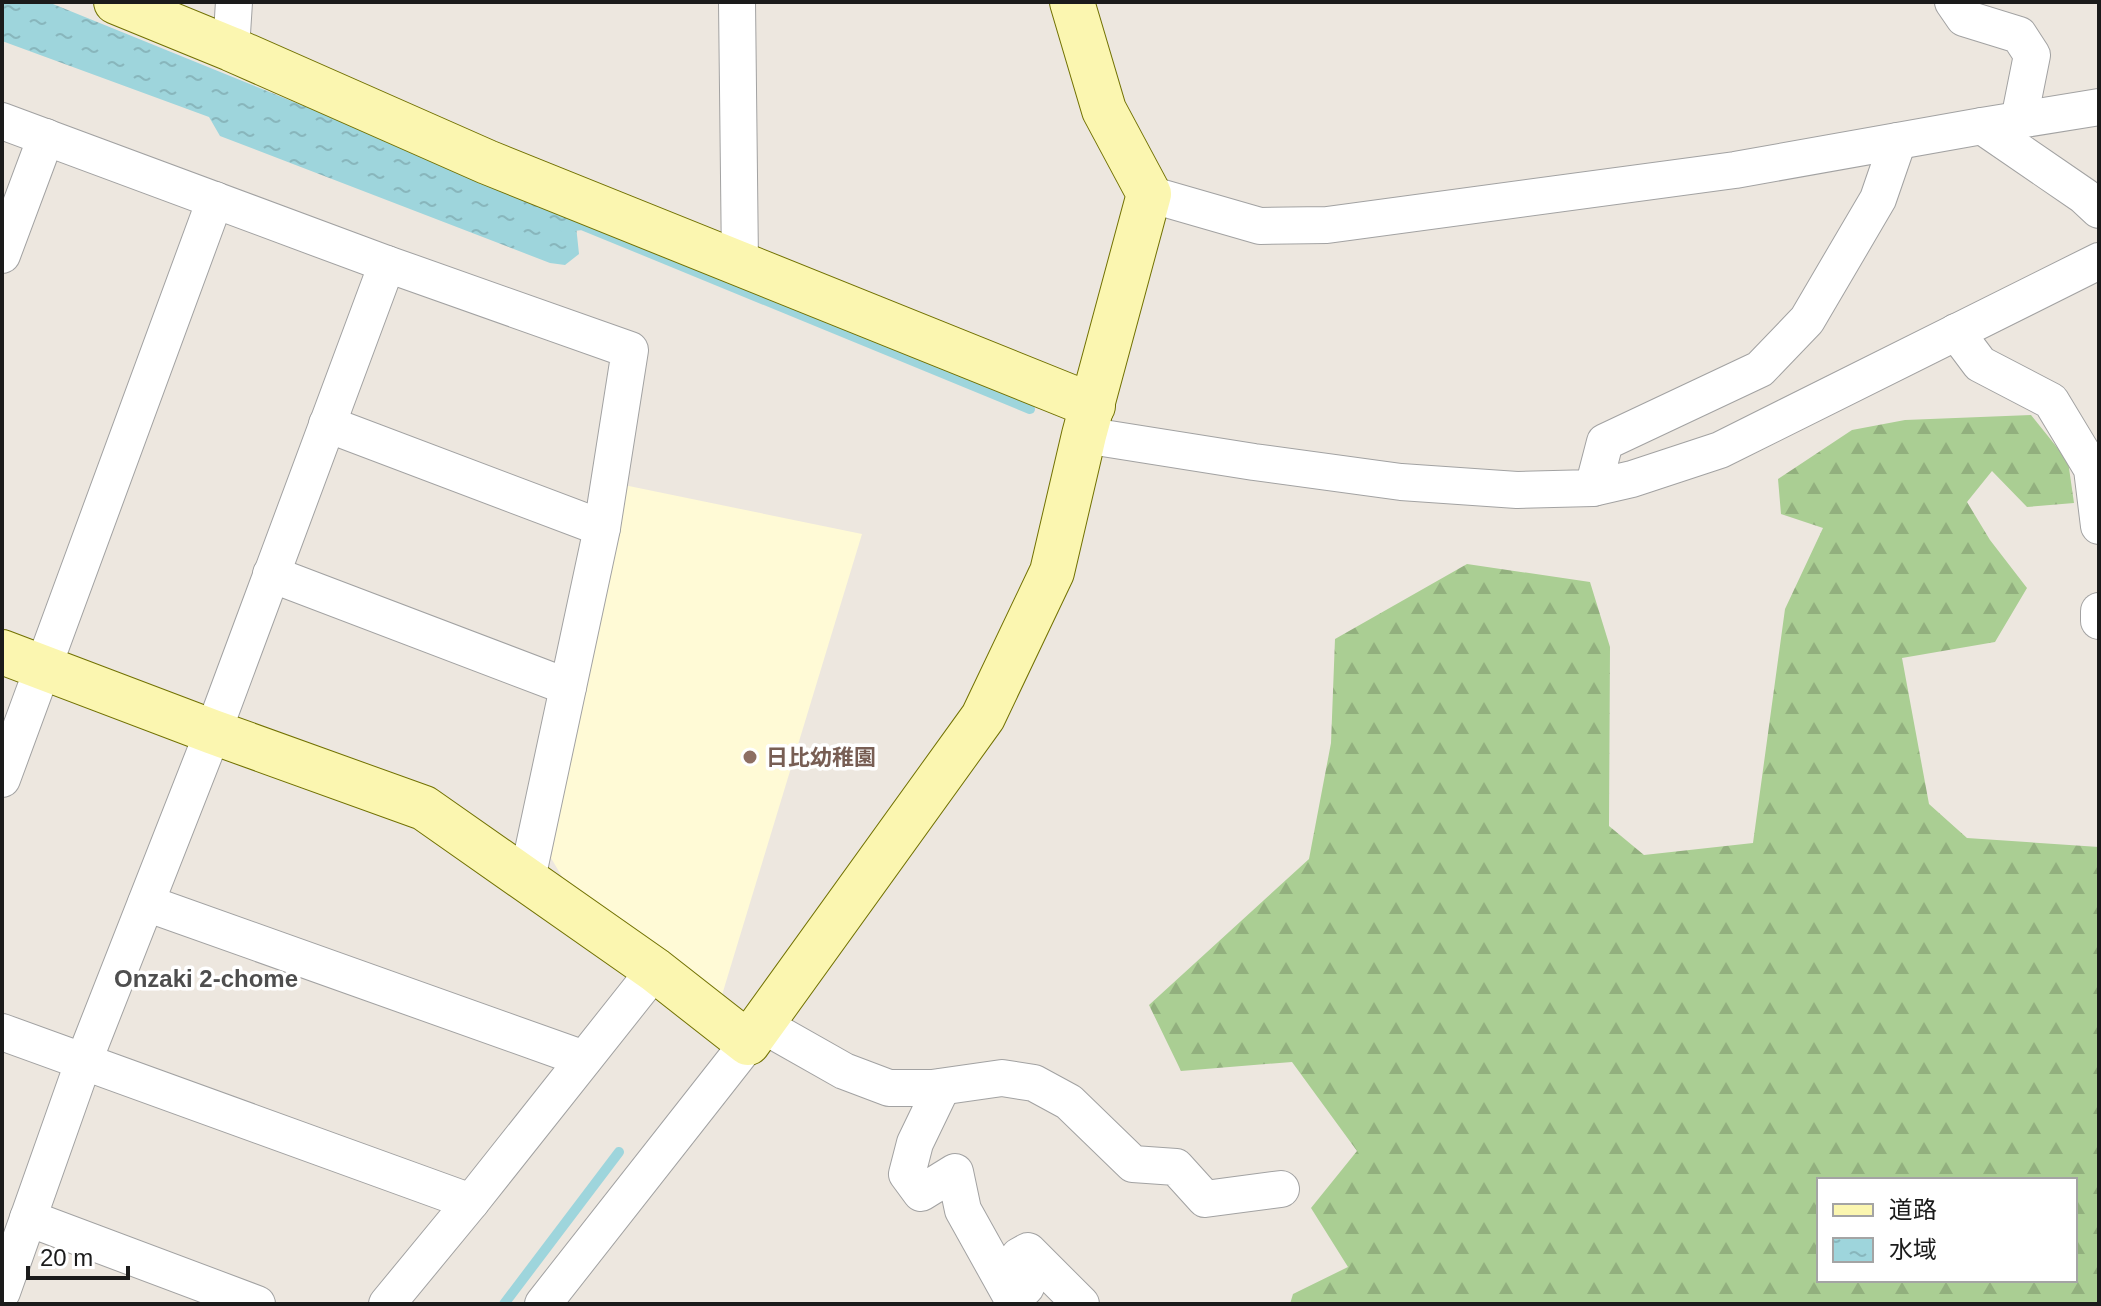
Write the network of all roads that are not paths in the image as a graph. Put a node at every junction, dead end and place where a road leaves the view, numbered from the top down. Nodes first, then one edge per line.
1 (116, 2) edge
2 (234, 2) edge
3 (737, 2) edge
4 (1072, 2) edge
5 (1953, 2) edge
6 (231, 49) junction
7 (2099, 107) edge
8 (2019, 120) junction
9 (2, 121) edge
10 (1982, 126) junction
11 (46, 137) junction
12 (1898, 141) junction
13 (1149, 194) junction
14 (215, 200) junction
15 (2099, 210) edge
16 (2, 255) edge
17 (2099, 261) edge
18 (740, 263) junction
19 (387, 264) junction
20 (1956, 332) junction
21 (1088, 420) junction
22 (327, 424) junction
23 (1593, 488) junction
24 (2099, 526) edge
25 (602, 528) junction
26 (271, 574) junction
27 (2099, 611) edge
28 (2099, 621) edge
29 (2, 652) edge
30 (44, 668) junction
31 (568, 687) junction
32 (213, 732) junction
33 (2, 779) edge
34 (527, 879) junction
35 (146, 903) junction
36 (655, 970) junction
37 (2, 1032) edge
38 (754, 1034) junction
39 (584, 1059) junction
40 (83, 1063) junction
41 (942, 1087) junction
42 (1281, 1189) dead end
43 (471, 1202) junction
44 (28, 1218) junction
45 (2, 1292) edge
46 (257, 1304) edge
47 (387, 1304) edge
48 (543, 1304) edge
49 (1081, 1304) edge

1 - 6 street
2 - 6 street
3 - 18 street
4 - 13 street
5 - 8 street
6 - 18 street
7 - 8 street
8 - 10 street
9 - 11 street
10 - 12 street
10 - 15 street
11 - 14 street
11 - 16 street
12 - 13 street
12 - 23 street
13 - 21 street
14 - 19 street
14 - 30 street
17 - 20 street
18 - 21 street
19 - 22 street
19 - 25 street
20 - 23 street
20 - 24 street
21 - 23 street
21 - 38 street
22 - 25 street
22 - 26 street
25 - 31 street
26 - 31 street
26 - 32 street
27 - 28 street
29 - 30 street
30 - 32 street
30 - 33 street
31 - 34 street
32 - 34 street
32 - 35 street
34 - 36 street
35 - 39 street
35 - 40 street
36 - 38 street
36 - 39 street
37 - 40 street
38 - 41 street
38 - 48 street
39 - 43 street
40 - 43 street
40 - 44 street
41 - 42 street
41 - 49 street
43 - 47 street
44 - 45 street
44 - 46 street

